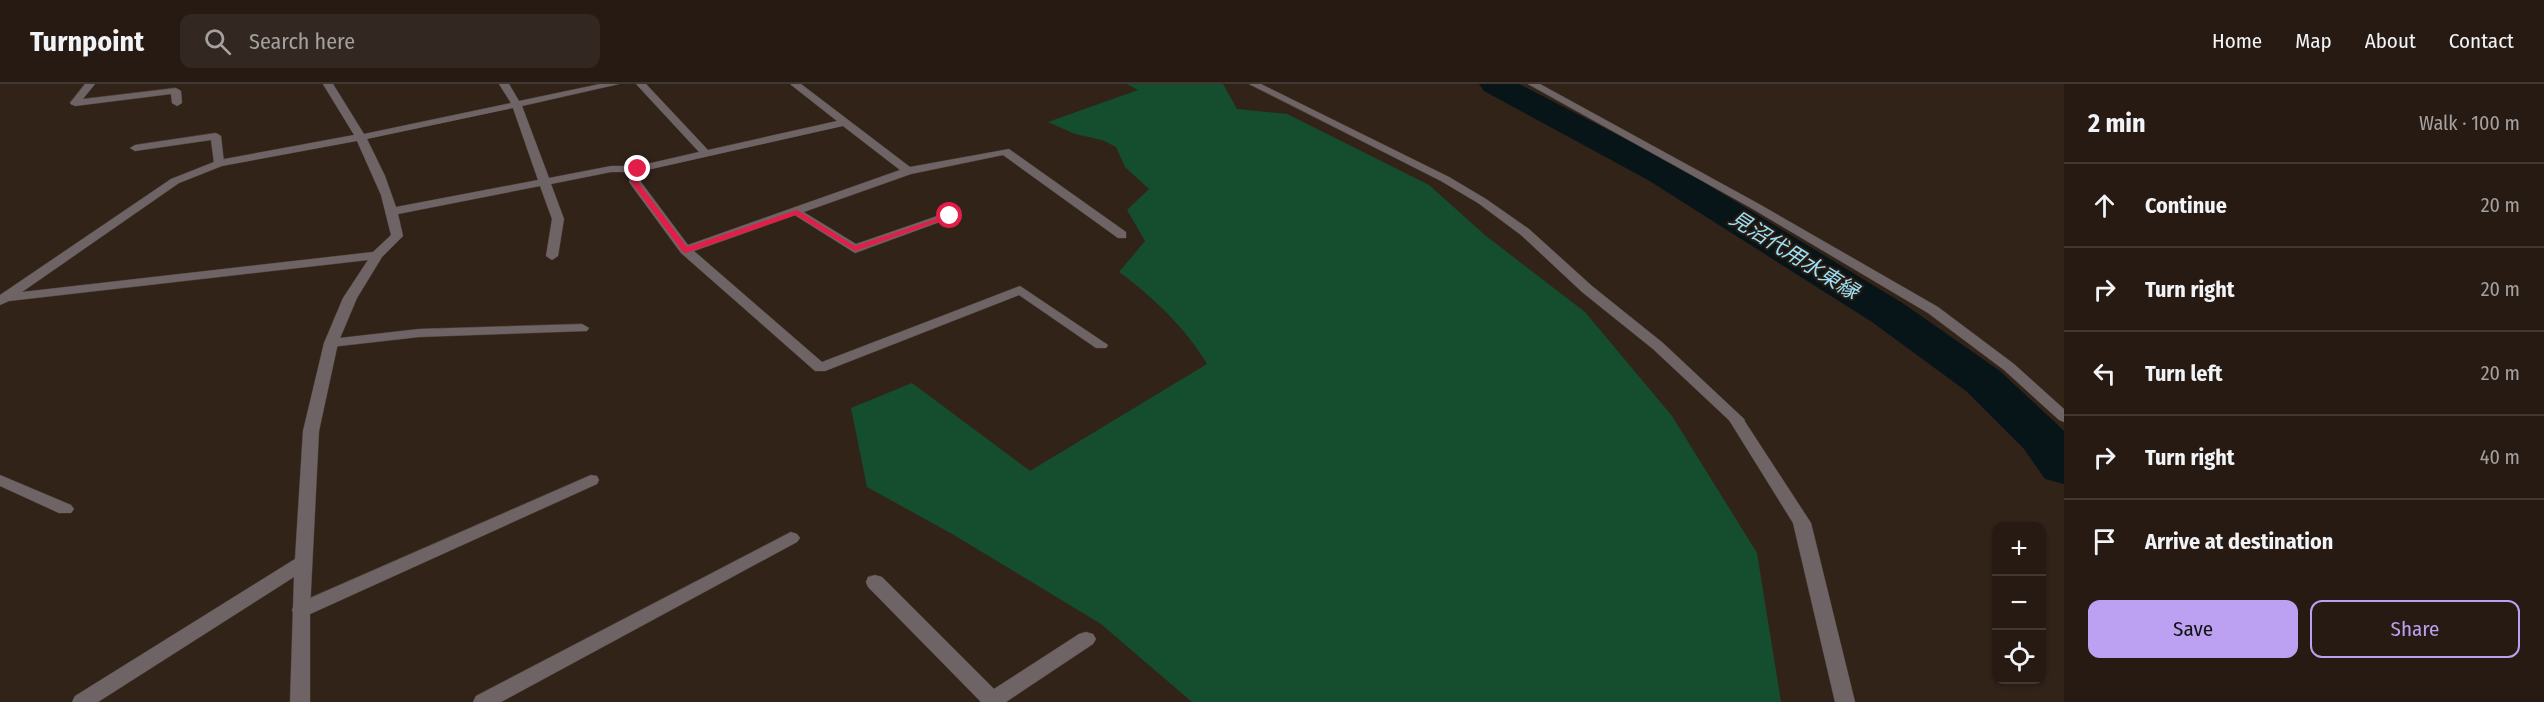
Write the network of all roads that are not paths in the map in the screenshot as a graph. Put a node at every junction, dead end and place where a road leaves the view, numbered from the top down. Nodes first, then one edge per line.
1 (90, 84) edge
2 (328, 84) edge
3 (504, 84) edge
4 (614, 84) edge
5 (641, 84) edge
6 (795, 84) edge
7 (1254, 84) edge
8 (1533, 84) edge
9 (177, 103) dead end
10 (517, 105) junction
11 (843, 123) junction
12 (362, 137) junction
13 (135, 148) dead end
14 (707, 155) junction
15 (219, 163) junction
16 (638, 169) junction
17 (908, 171) junction
18 (545, 182) junction
19 (394, 212) junction
20 (797, 212) junction
21 (950, 216) dead end
22 (1122, 235) dead end
23 (686, 250) junction
24 (377, 255) junction
25 (552, 256) dead end
26 (3, 299) edge
27 (582, 327) dead end
28 (332, 344) junction
29 (1101, 345) dead end
30 (2064, 417) edge
31 (0, 480) edge
32 (591, 480) dead end
33 (65, 509) dead end
34 (791, 538) dead end
35 (304, 562) junction
36 (875, 582) dead end
37 (301, 610) junction
38 (1086, 639) dead end
39 (992, 701) edge
40 (82, 702) edge
41 (300, 702) edge
42 (483, 702) edge
43 (1845, 702) edge

1 - 9 street
2 - 12 street
3 - 10 street
4 - 10 street
5 - 14 street
6 - 11 street
7 - 43 street
8 - 30 street
10 - 12 street
10 - 18 street
11 - 14 street
11 - 17 street
12 - 15 street
12 - 19 street
13 - 15 street
14 - 16 street
15 - 26 street
16 - 18 street
16 - 23 street
17 - 20 street
17 - 22 street
18 - 19 street
18 - 25 street
19 - 24 street
20 - 21 street
20 - 23 street
23 - 29 street
24 - 26 street
24 - 28 street
27 - 28 street
28 - 35 street
31 - 33 street
32 - 37 street
34 - 42 street
35 - 37 street
35 - 40 street
36 - 39 street
37 - 41 street
38 - 39 street

